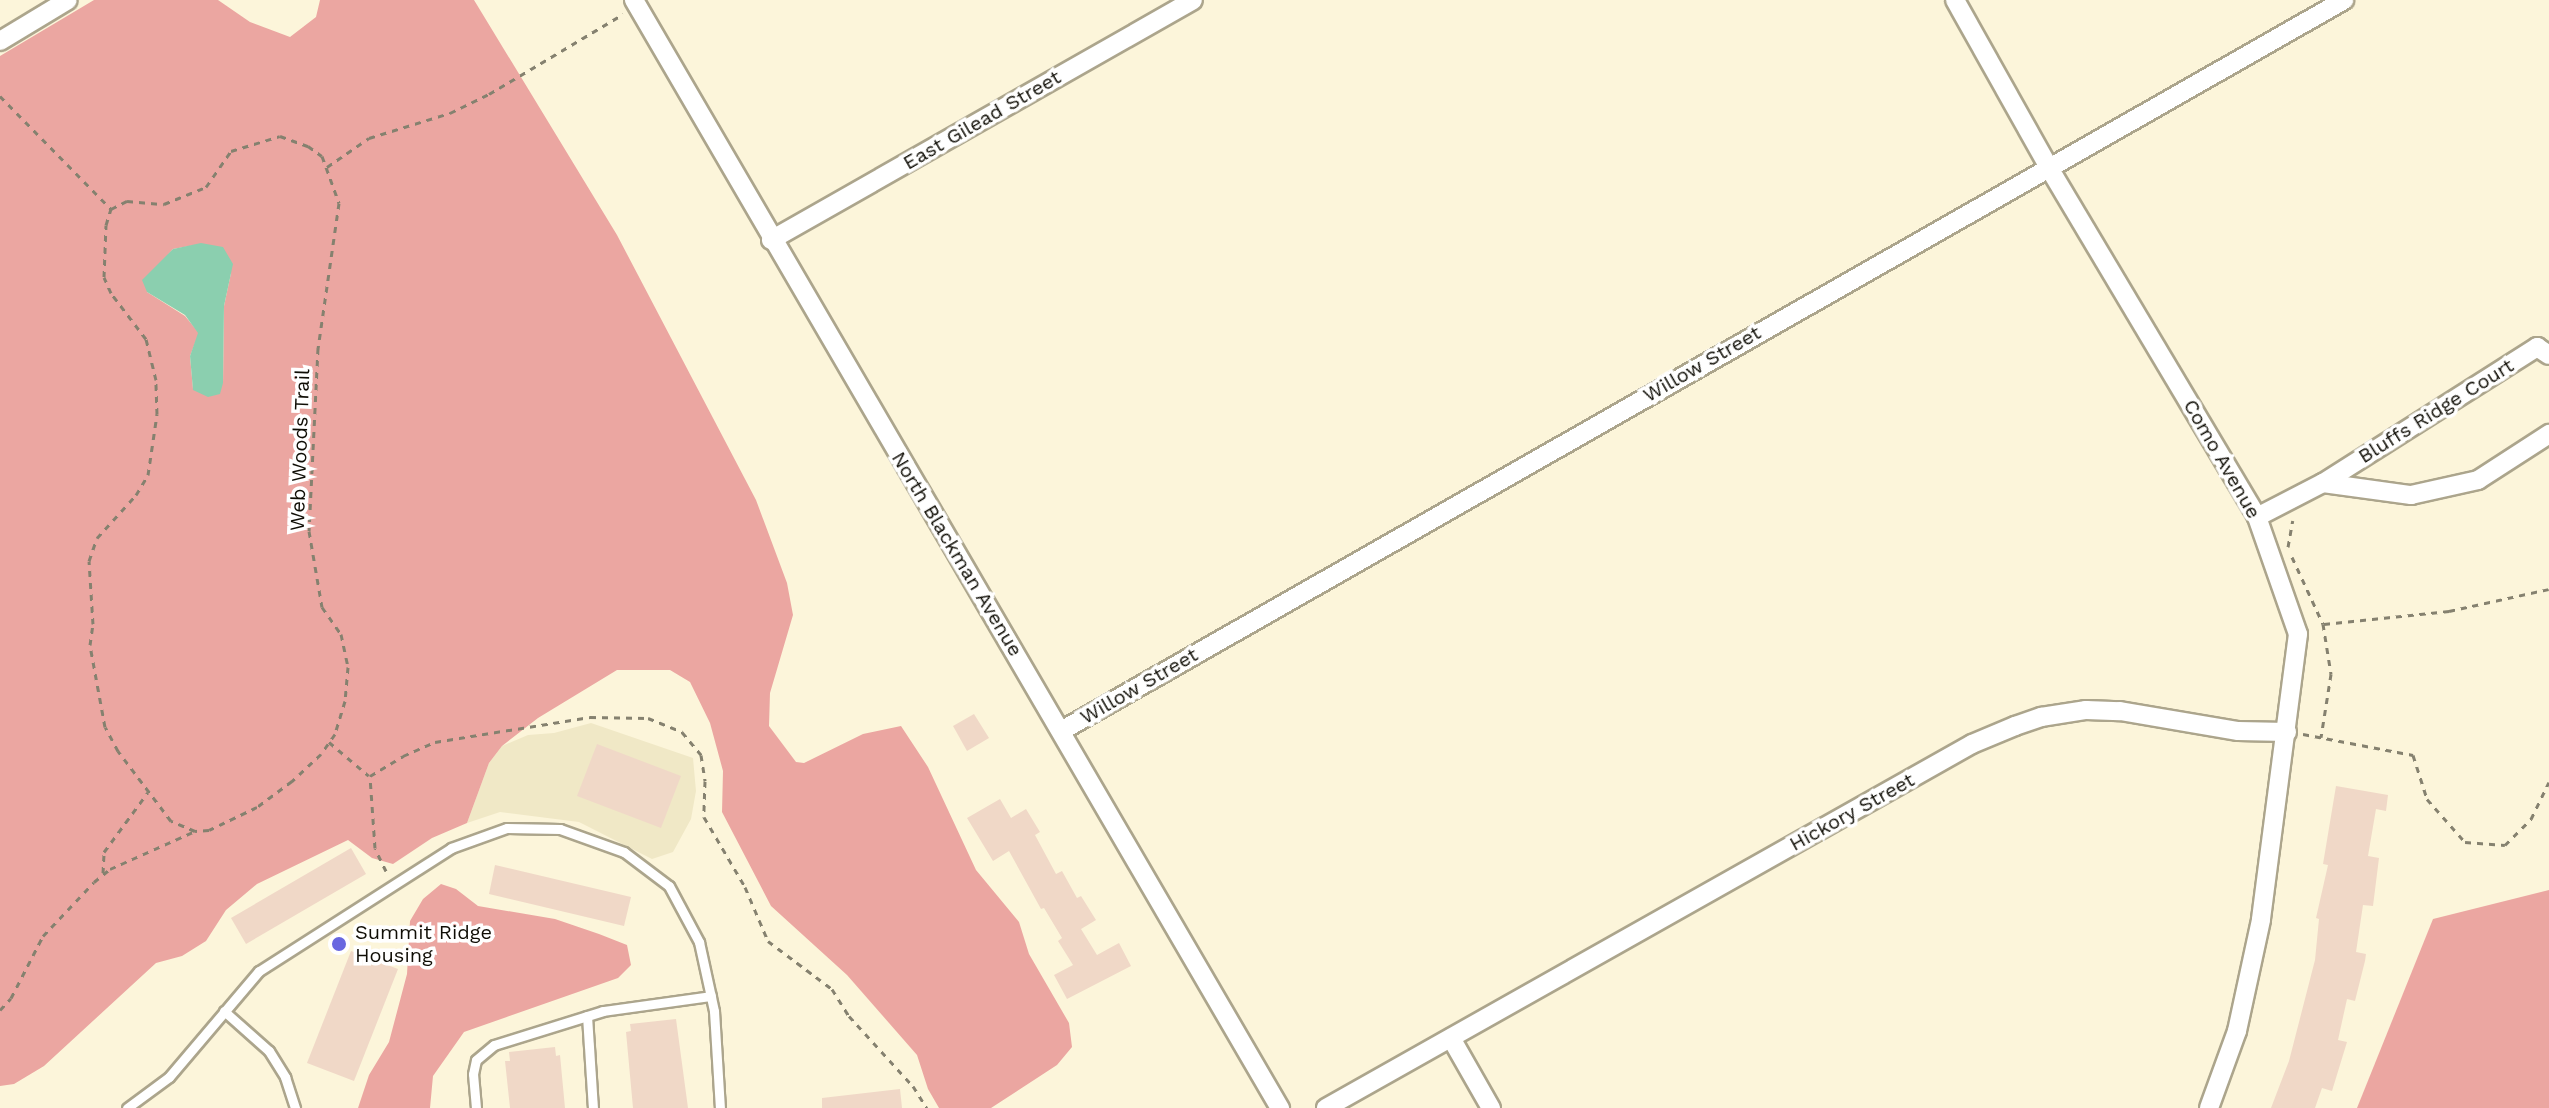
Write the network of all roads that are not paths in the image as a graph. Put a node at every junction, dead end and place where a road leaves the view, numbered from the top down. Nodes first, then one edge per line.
1 (68, 0) edge
2 (1193, 0) edge
3 (1955, 0) edge
4 (2344, 0) edge
5 (636, 2) edge
6 (0, 41) edge
7 (2048, 166) junction
8 (771, 240) junction
9 (2549, 355) edge
10 (2549, 434) edge
11 (2323, 483) junction
12 (2257, 517) junction
13 (1061, 731) junction
14 (2287, 732) junction
15 (711, 996) junction
16 (224, 1011) junction
17 (587, 1016) junction
18 (1451, 1038) junction
19 (127, 1108) edge
20 (295, 1108) edge
21 (476, 1108) edge
22 (593, 1108) edge
23 (720, 1108) edge
24 (1280, 1108) edge
25 (1326, 1108) edge
26 (1491, 1108) edge
27 (2209, 1108) edge

1 - 6 street
2 - 8 street, East Gilead Street
3 - 7 street, Como Avenue
4 - 7 street, Willow Street
5 - 8 street, North Blackman Avenue
7 - 12 street, Como Avenue
7 - 13 street, Willow Street
8 - 13 street, North Blackman Avenue
9 - 11 street, Bluffs Ridge Court
10 - 11 street, Bluffs Ridge Court
11 - 12 street, Bluffs Ridge Court
12 - 14 street, Como Avenue
13 - 24 street, North Blackman Avenue
14 - 18 street, Hickory Street
14 - 27 street, Como Avenue
15 - 16 lane
15 - 17 lane
15 - 23 lane
16 - 19 lane
16 - 20 lane
17 - 21 lane
17 - 22 lane
18 - 25 street, Hickory Street
18 - 26 street

